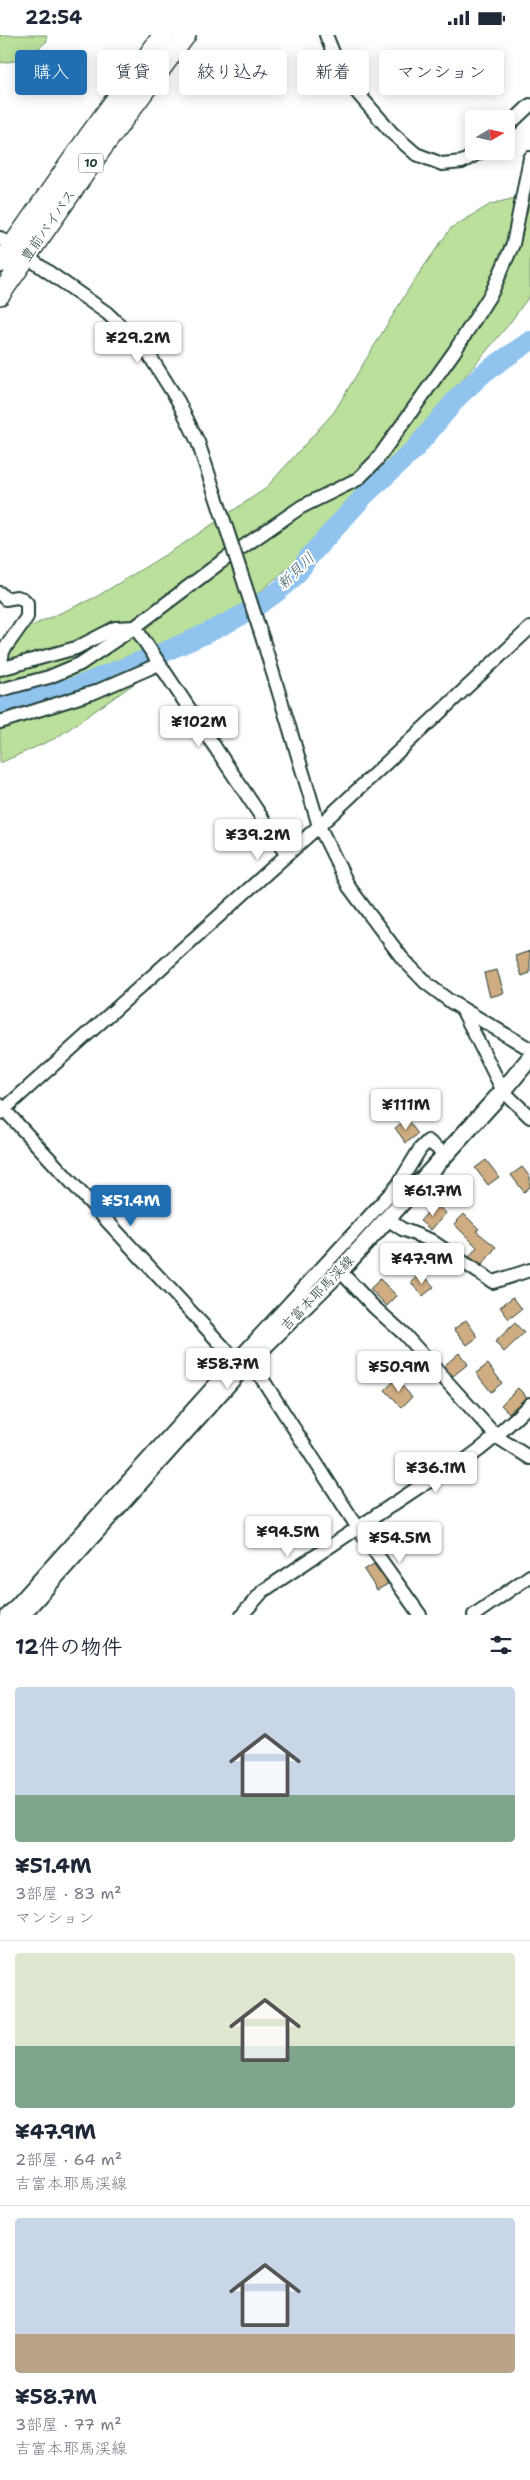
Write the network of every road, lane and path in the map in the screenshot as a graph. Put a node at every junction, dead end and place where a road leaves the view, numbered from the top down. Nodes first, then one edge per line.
1 (163, 35) edge
2 (186, 35) edge
3 (326, 35) edge
4 (530, 105) edge
5 (515, 119) edge
6 (530, 158) edge
7 (466, 160) edge
8 (13, 247) edge
9 (0, 263) edge
10 (0, 295) edge
11 (0, 593) edge
12 (135, 627) junction
13 (530, 627) edge
14 (159, 664) junction
15 (0, 669) edge
16 (0, 691) edge
17 (0, 722) edge
18 (318, 826) junction
19 (286, 854) junction
20 (462, 1009) junction
21 (530, 1049) edge
22 (530, 1058) edge
23 (503, 1091) junction
24 (1, 1109) edge
25 (530, 1117) edge
26 (403, 1190) junction
27 (386, 1219) junction
28 (530, 1270) edge
29 (340, 1271) junction
30 (243, 1363) junction
31 (530, 1404) edge
32 (498, 1437) junction
33 (530, 1458) edge
34 (358, 1528) junction
35 (530, 1577) edge
36 (6, 1615) edge
37 (21, 1615) edge
38 (242, 1615) edge
39 (420, 1615) edge
40 (474, 1615) edge

1 - 8 highway, 豊前バイパス / 10
2 - 8 highway, 豊前バイパス / 10
3 - 7 street
4 - 5 street
6 - 12 street
8 - 9 highway, 豊前バイパス / 10
8 - 10 highway, 豊前バイパス / 10
8 - 18 street, bridge
11 - 15 street
12 - 14 street
12 - 15 street
12 - 16 street
13 - 18 street
14 - 17 street
14 - 19 street
18 - 19 street
18 - 20 street
19 - 24 street
20 - 21 street
20 - 23 street
22 - 23 main road, 吉富本耶馬渓線
23 - 25 street
23 - 26 main road, 吉富本耶馬渓線
24 - 30 street
26 - 27 main road, 吉富本耶馬渓線
26 - 30 street
27 - 28 street
27 - 29 main road, 吉富本耶馬渓線
29 - 30 main road, 吉富本耶馬渓線
29 - 32 street
30 - 34 street
30 - 36 street
30 - 37 main road, 吉富本耶馬渓線
31 - 32 street
32 - 33 street
32 - 34 street
34 - 38 street
34 - 39 street
35 - 40 street

